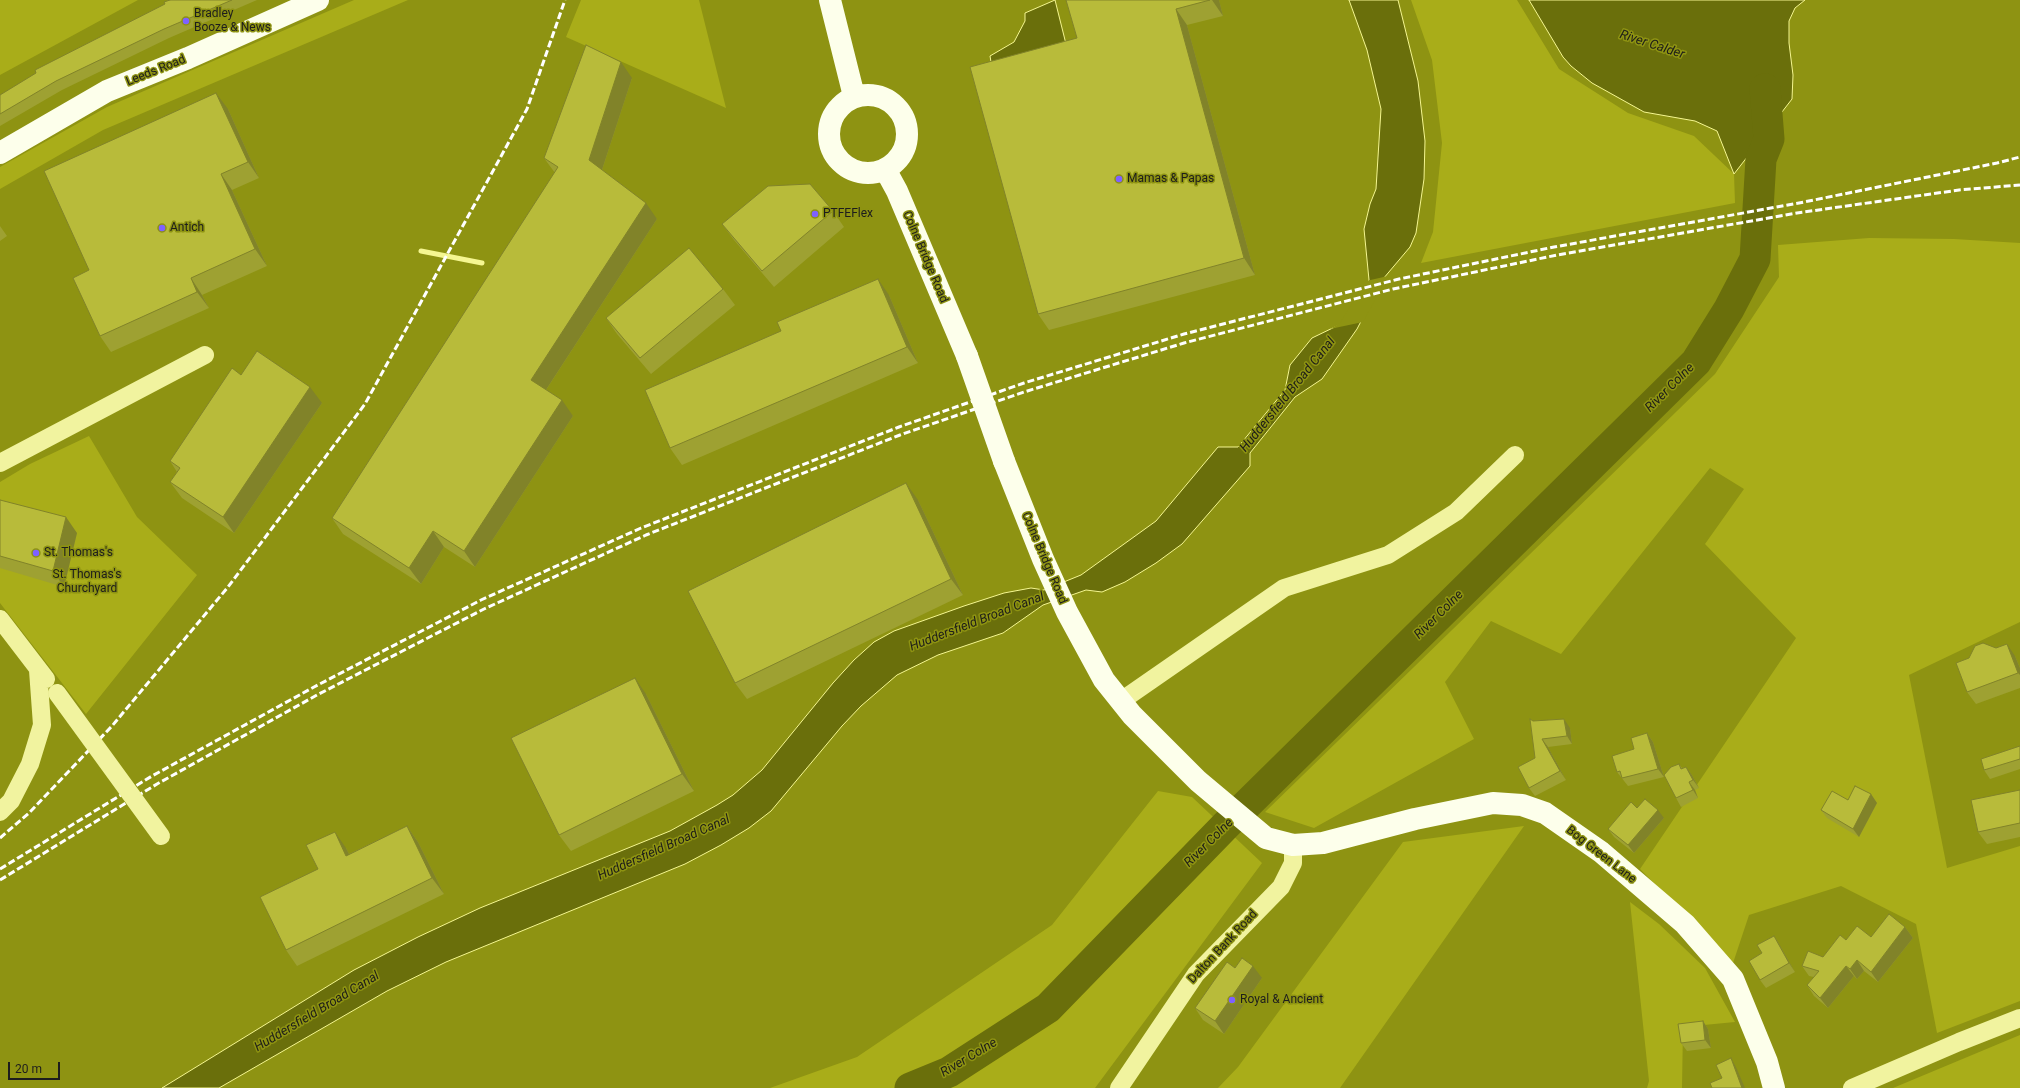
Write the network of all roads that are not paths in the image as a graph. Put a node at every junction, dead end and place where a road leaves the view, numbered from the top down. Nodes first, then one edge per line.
1 (318, 0) edge
2 (830, 0) edge
3 (854, 96) junction
4 (0, 153) edge
5 (885, 169) junction
6 (205, 355) dead end
7 (1515, 455) dead end
8 (0, 463) edge
9 (0, 619) edge
10 (38, 670) junction
11 (1121, 702) junction
12 (0, 812) edge
13 (161, 836) dead end
14 (1323, 843) joint
15 (1293, 845) junction
16 (2020, 1018) edge
17 (1119, 1088) edge
18 (1774, 1088) edge
19 (1852, 1088) edge

1 - 4 main road, Leeds Road
2 - 3 main road
3 - 5 main road
3 - 5 main road
5 - 11 main road, Colne Bridge Road, bridge
6 - 8 street
7 - 11 street
9 - 10 street
10 - 12 street
10 - 13 street, bridge
11 - 15 main road, Colne Bridge Road
14 - 15 main road, Colne Bridge Road
14 - 18 main road, Bog Green Lane
15 - 17 street, Dalton Bank Road
16 - 19 street

